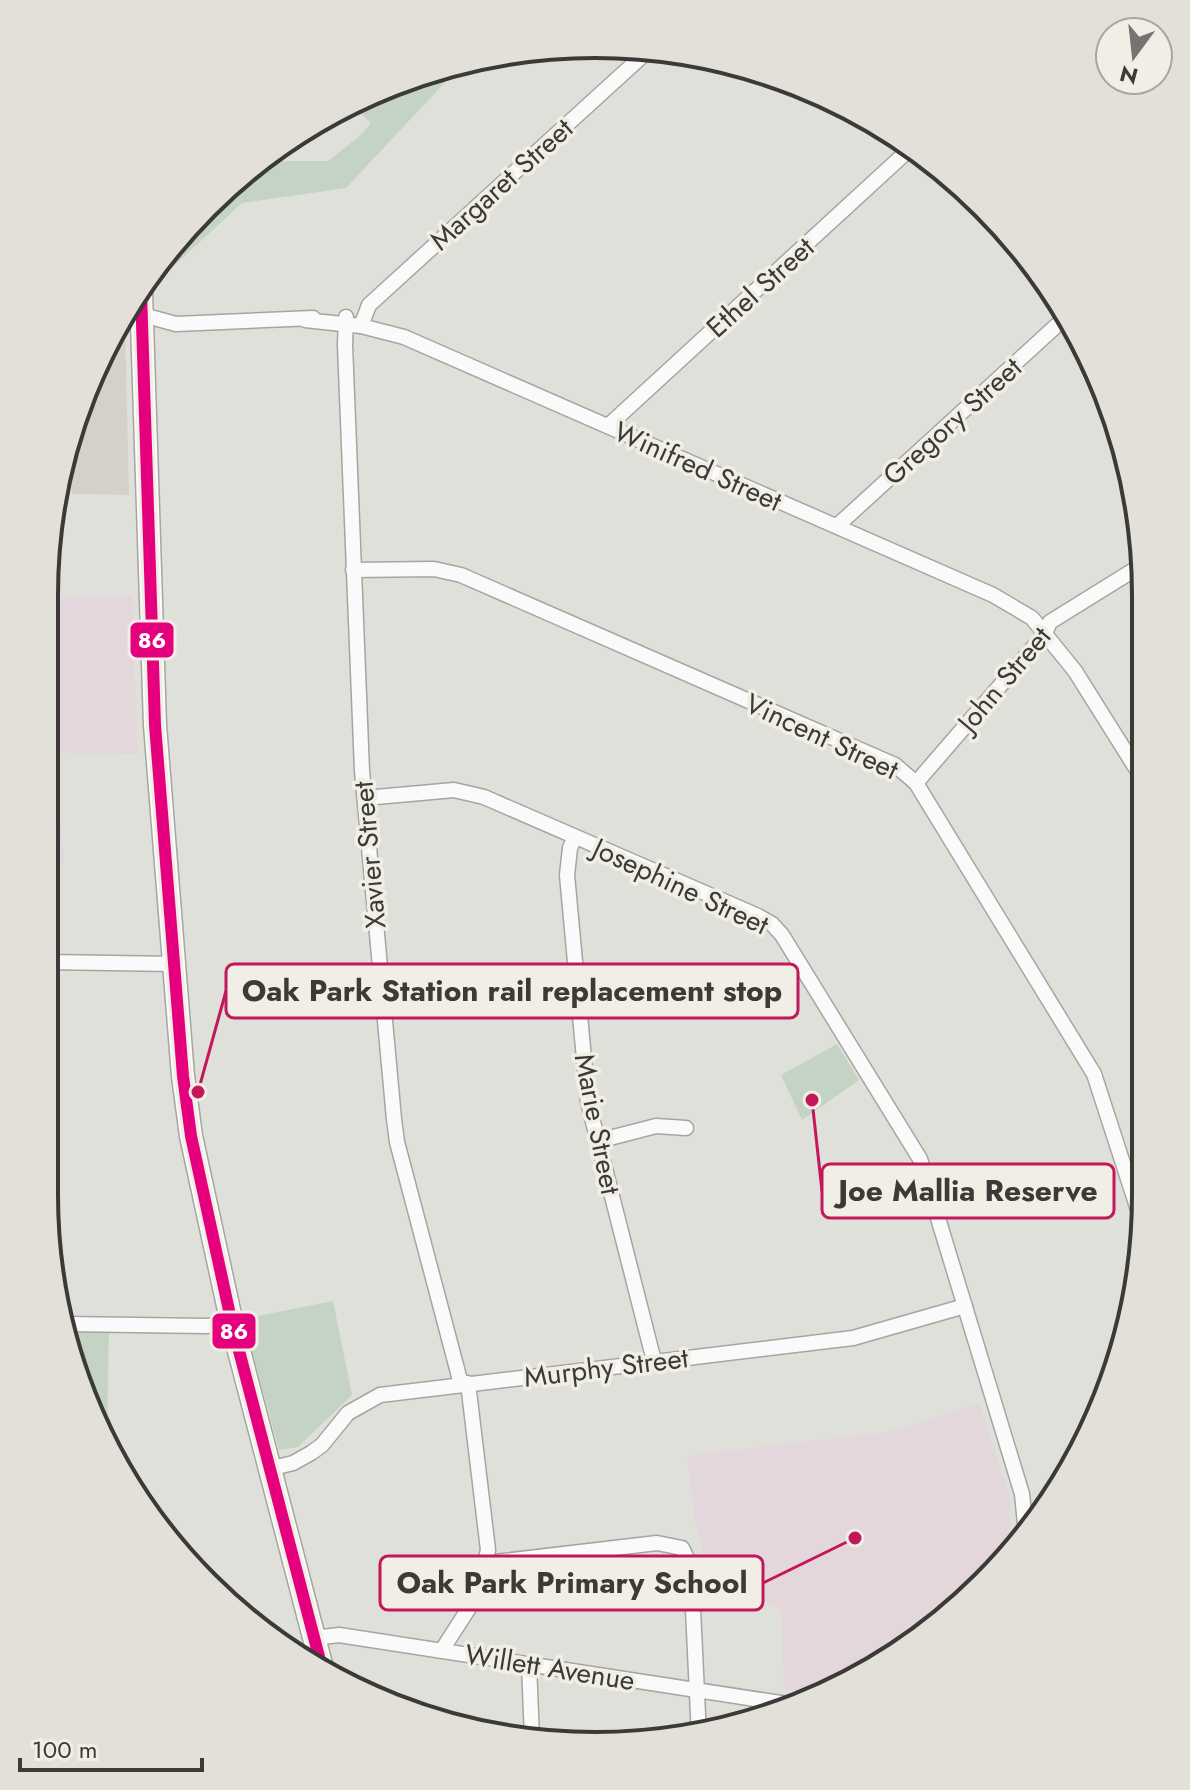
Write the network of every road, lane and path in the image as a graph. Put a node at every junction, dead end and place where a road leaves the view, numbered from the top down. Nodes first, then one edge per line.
1 (638, 60) edge
2 (903, 156) edge
3 (137, 315) edge
4 (135, 318) edge
5 (346, 321) junction
6 (362, 322) junction
7 (1058, 324) edge
8 (608, 426) junction
9 (837, 526) junction
10 (353, 570) junction
11 (1131, 572) edge
12 (1047, 629) junction
13 (1132, 762) edge
14 (916, 783) junction
15 (365, 798) junction
16 (575, 837) junction
17 (58, 962) edge
18 (174, 964) junction
19 (686, 1128) dead end
20 (598, 1141) junction
21 (1132, 1191) edge
22 (965, 1306) junction
23 (74, 1324) edge
24 (232, 1324) junction
25 (654, 1361) junction
26 (464, 1384) junction
27 (269, 1469) junction
28 (1024, 1517) edge
29 (486, 1563) junction
30 (314, 1638) junction
31 (442, 1650) junction
32 (319, 1655) edge
33 (529, 1664) junction
34 (697, 1690) junction
35 (773, 1702) edge
36 (698, 1722) edge
37 (532, 1728) edge

1 - 6 street, Margaret Street
2 - 8 street, Ethel Street
3 - 5 street, Winifred Street
4 - 18 main road
5 - 6 street, Winifred Street
5 - 10 street, Xavier Street
6 - 8 street, Winifred Street
7 - 9 street, Gregory Street
8 - 9 street, Winifred Street
9 - 12 street, Winifred Street
10 - 14 street, Vincent Street
10 - 15 street, Xavier Street
11 - 12 street, John Street
12 - 13 street
12 - 14 street, John Street
14 - 21 street, Vincent Street
15 - 16 street, Josephine Street
15 - 26 street, Xavier Street
16 - 20 street, Marie Street
16 - 22 street, Josephine Street
17 - 18 street
18 - 24 main road
19 - 20 street
20 - 25 street, Marie Street
22 - 25 street, Murphy Street
22 - 28 street, Josephine Street
23 - 24 street
24 - 27 main road
25 - 26 street, Murphy Street
26 - 27 street, Murphy Street
26 - 29 street, Xavier Street
27 - 30 main road
29 - 31 street, Xavier Street
29 - 34 street
30 - 31 street, Willett Avenue
30 - 32 main road
31 - 33 street, Willett Avenue
33 - 34 street, Willett Avenue
33 - 37 street
34 - 35 street, Willett Avenue
34 - 36 street

